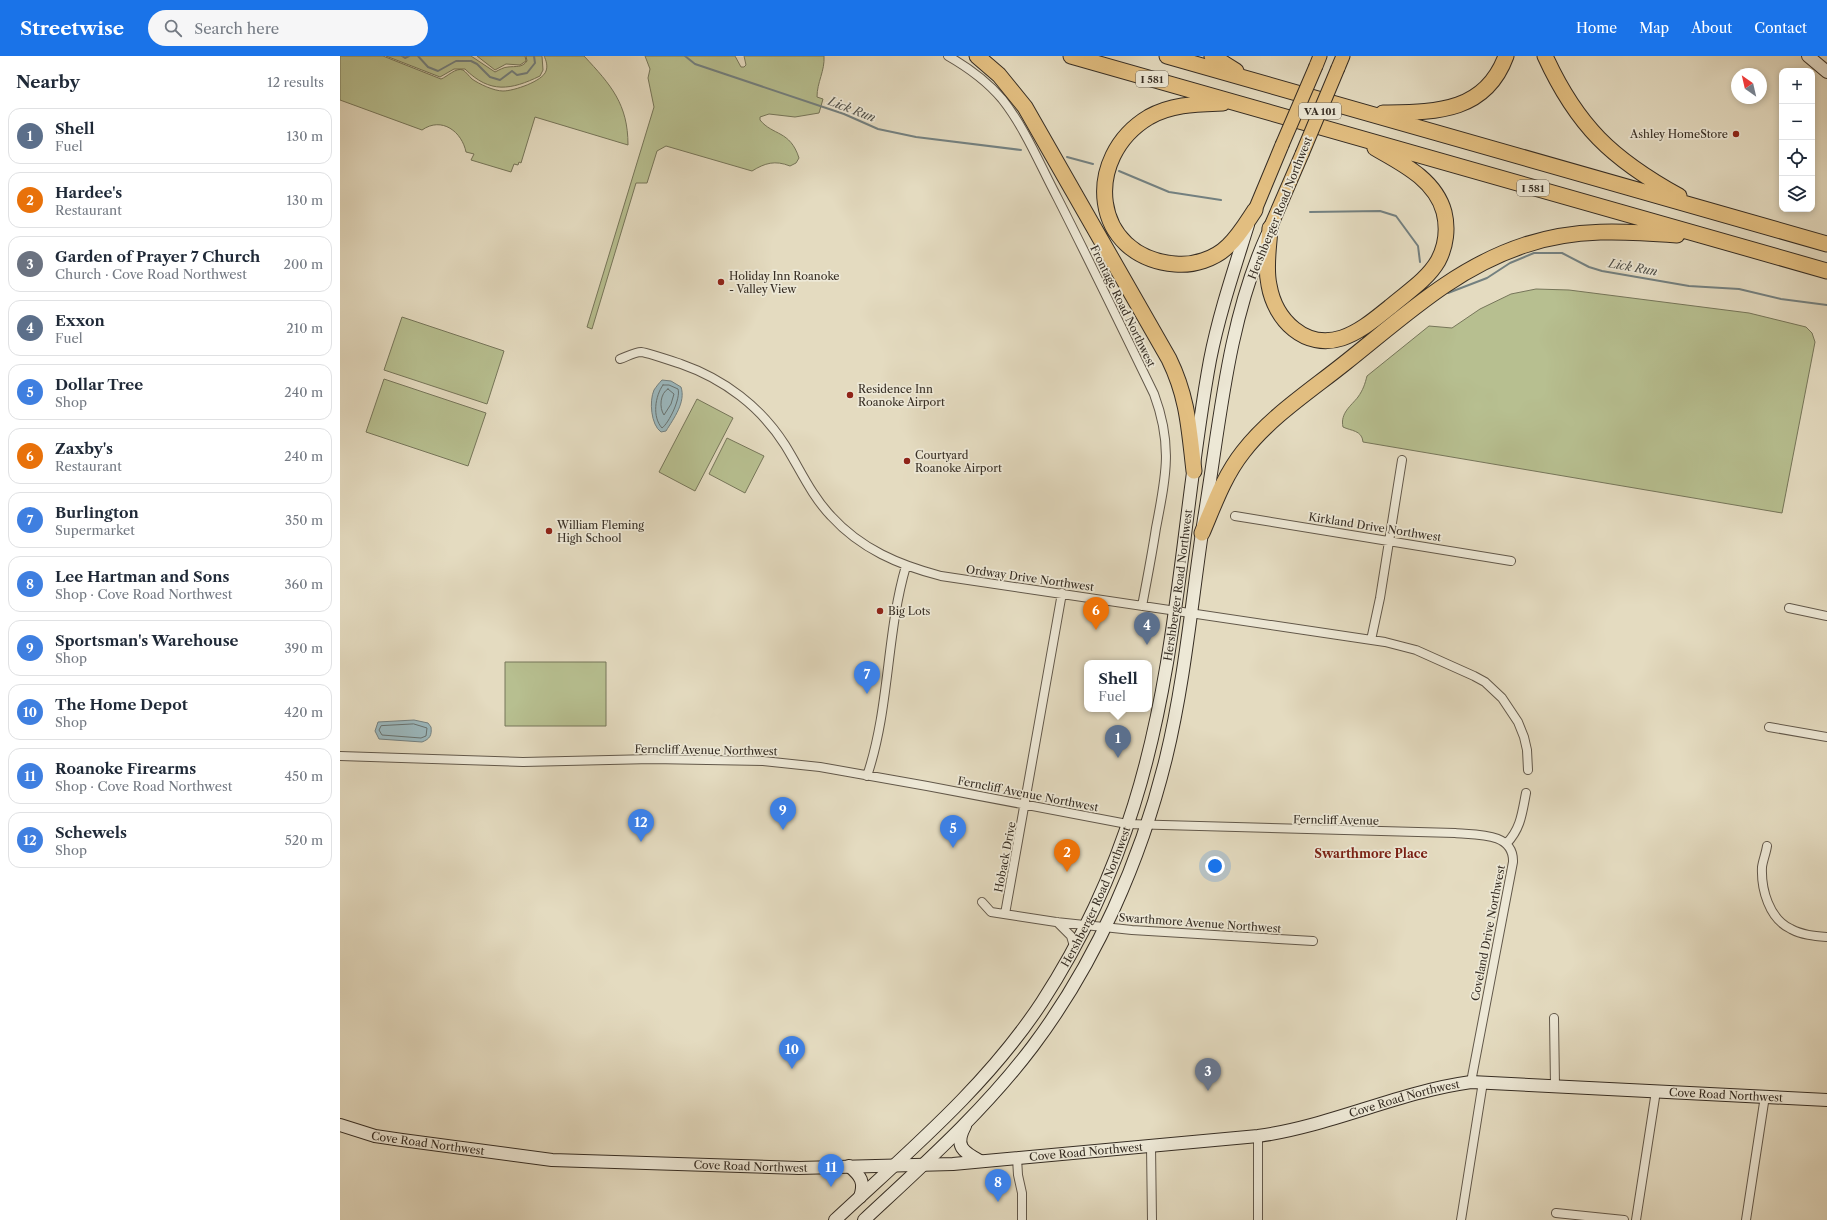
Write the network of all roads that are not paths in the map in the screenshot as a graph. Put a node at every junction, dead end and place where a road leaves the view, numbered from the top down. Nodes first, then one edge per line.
1 (948, 56) edge
2 (977, 56) edge
3 (1070, 56) edge
4 (1167, 56) edge
5 (1212, 56) edge
6 (1343, 56) edge
7 (1506, 56) edge
8 (1544, 56) edge
9 (1808, 56) edge
10 (1318, 61) edge
11 (1827, 72) edge
12 (1248, 79) junction
13 (1234, 102) junction
14 (1369, 114) junction
15 (1358, 138) junction
16 (1701, 208) junction
17 (1255, 210) junction
18 (1270, 228) junction
19 (1709, 237) junction
20 (1827, 244) edge
21 (1827, 270) edge
22 (620, 359) dead end
23 (1402, 460) dead end
24 (1194, 470) junction
25 (1235, 516) dead end
26 (1202, 533) junction
27 (1389, 540) junction
28 (1511, 561) dead end
29 (906, 566) junction
30 (1062, 593) junction
31 (1142, 606) junction
32 (1789, 608) dead end
33 (1174, 611) junction
34 (1190, 613) junction
35 (1827, 616) edge
36 (1371, 640) junction
37 (1769, 727) dead end
38 (1827, 738) edge
39 (340, 756) edge
40 (1528, 770) dead end
41 (867, 776) junction
42 (1526, 793) dead end
43 (1026, 805) junction
44 (1127, 824) junction
45 (1145, 825) junction
46 (1162, 826) joint
47 (1507, 843) junction
48 (1767, 846) dead end
49 (982, 902) dead end
50 (1005, 914) junction
51 (1056, 922) junction
52 (1086, 925) junction
53 (1104, 927) junction
54 (1827, 937) edge
55 (1313, 941) dead end
56 (1074, 946) junction
57 (1554, 1018) dead end
58 (1477, 1082) junction
59 (1555, 1086) junction
60 (1656, 1091) junction
61 (1765, 1096) junction
62 (1827, 1100) edge
63 (967, 1121) junction
64 (340, 1125) edge
65 (1258, 1136) junction
66 (1151, 1146) junction
67 (1017, 1158) junction
68 (980, 1161) junction
69 (922, 1164) junction
70 (896, 1165) junction
71 (849, 1166) junction
72 (860, 1197) junction
73 (1556, 1213) dead end
74 (835, 1220) edge
75 (864, 1220) edge
76 (1022, 1220) edge
77 (1152, 1220) edge
78 (1258, 1220) edge
79 (1461, 1220) edge
80 (1624, 1220) edge
81 (1636, 1220) edge
82 (1746, 1220) edge

1 - 31 street, Frontage Road Northwest
2 - 24 highway
3 - 13 highway, I 581
4 - 12 highway, I 581
5 - 12 highway
6 - 18 main road, Hershberger Road Northwest / VA 101, bridge
7 - 14 highway
8 - 16 highway
9 - 11 main road
10 - 17 main road, Hershberger Road Northwest / VA 101, bridge
12 - 14 highway, I 581
13 - 15 highway, I 581
13 - 17 highway
14 - 16 highway, I 581
15 - 18 highway
15 - 19 highway, I 581
16 - 20 highway, I 581
17 - 24 main road, Hershberger Road Northwest / VA 101
18 - 26 main road, Hershberger Road Northwest / VA 101
19 - 21 highway, I 581
19 - 26 highway
22 - 29 street, Ordway Drive Northwest
23 - 27 street
24 - 33 main road, Hershberger Road Northwest / VA 101
25 - 27 street, Kirkland Drive Northwest
26 - 34 main road, Hershberger Road Northwest / VA 101
27 - 28 street, Kirkland Drive Northwest
27 - 36 street
29 - 30 street, Ordway Drive Northwest
29 - 41 street
30 - 31 street, Ordway Drive Northwest
30 - 43 street, Hoback Drive
31 - 33 street, Ordway Drive Northwest
32 - 35 street
33 - 34 street, Ordway Drive Northwest
33 - 44 main road, Hershberger Road Northwest / VA 101
34 - 36 street, Ordway Drive Northwest
34 - 45 main road, Hershberger Road Northwest / VA 101
36 - 40 street, Ordway Drive Northwest
37 - 38 street
39 - 41 street, Ferncliff Avenue Northwest
41 - 43 street, Ferncliff Avenue Northwest
42 - 47 street
43 - 44 street, Ferncliff Avenue Northwest
43 - 50 street, Hoback Drive
44 - 45 street, Ferncliff Avenue Northwest
44 - 52 main road, Hershberger Road Northwest / VA 101
45 - 46 street, Ferncliff Avenue Northwest
45 - 53 main road, Hershberger Road Northwest / VA 101
46 - 47 street, Ferncliff Avenue
47 - 58 street, Coveland Drive Northwest
48 - 54 street
49 - 50 street, Swarthmore Avenue Northwest
50 - 51 street, Swarthmore Avenue Northwest
51 - 52 street, Swarthmore Avenue Northwest
51 - 56 street
52 - 53 street, Swarthmore Avenue Northwest
52 - 56 main road, Hershberger Road Northwest / VA 101
53 - 55 street, Swarthmore Avenue Northwest
53 - 63 main road, Hershberger Road Northwest / VA 101
56 - 70 main road, Hershberger Road Northwest / VA 101
57 - 59 street
58 - 59 main road, Cove Road Northwest
58 - 65 main road, Cove Road Northwest
58 - 79 street, Coveland Drive Northwest
59 - 60 main road, Cove Road Northwest
60 - 61 main road, Cove Road Northwest
60 - 81 street
61 - 62 main road, Cove Road Northwest
61 - 82 street
63 - 68 main road
63 - 69 main road, Hershberger Road Northwest / VA 101
64 - 71 main road, Cove Road Northwest
65 - 66 main road, Cove Road Northwest
65 - 78 street
66 - 67 main road, Cove Road Northwest
66 - 77 street
67 - 68 main road, Cove Road Northwest
67 - 76 street
68 - 69 main road, Cove Road Northwest
69 - 70 main road, Cove Road Northwest
69 - 75 main road, Hershberger Road Northwest / VA 101
70 - 71 main road, Cove Road Northwest
70 - 72 main road, Hershberger Road Northwest / VA 101
71 - 72 main road
72 - 74 main road, Hershberger Road Northwest / VA 101
73 - 80 street

